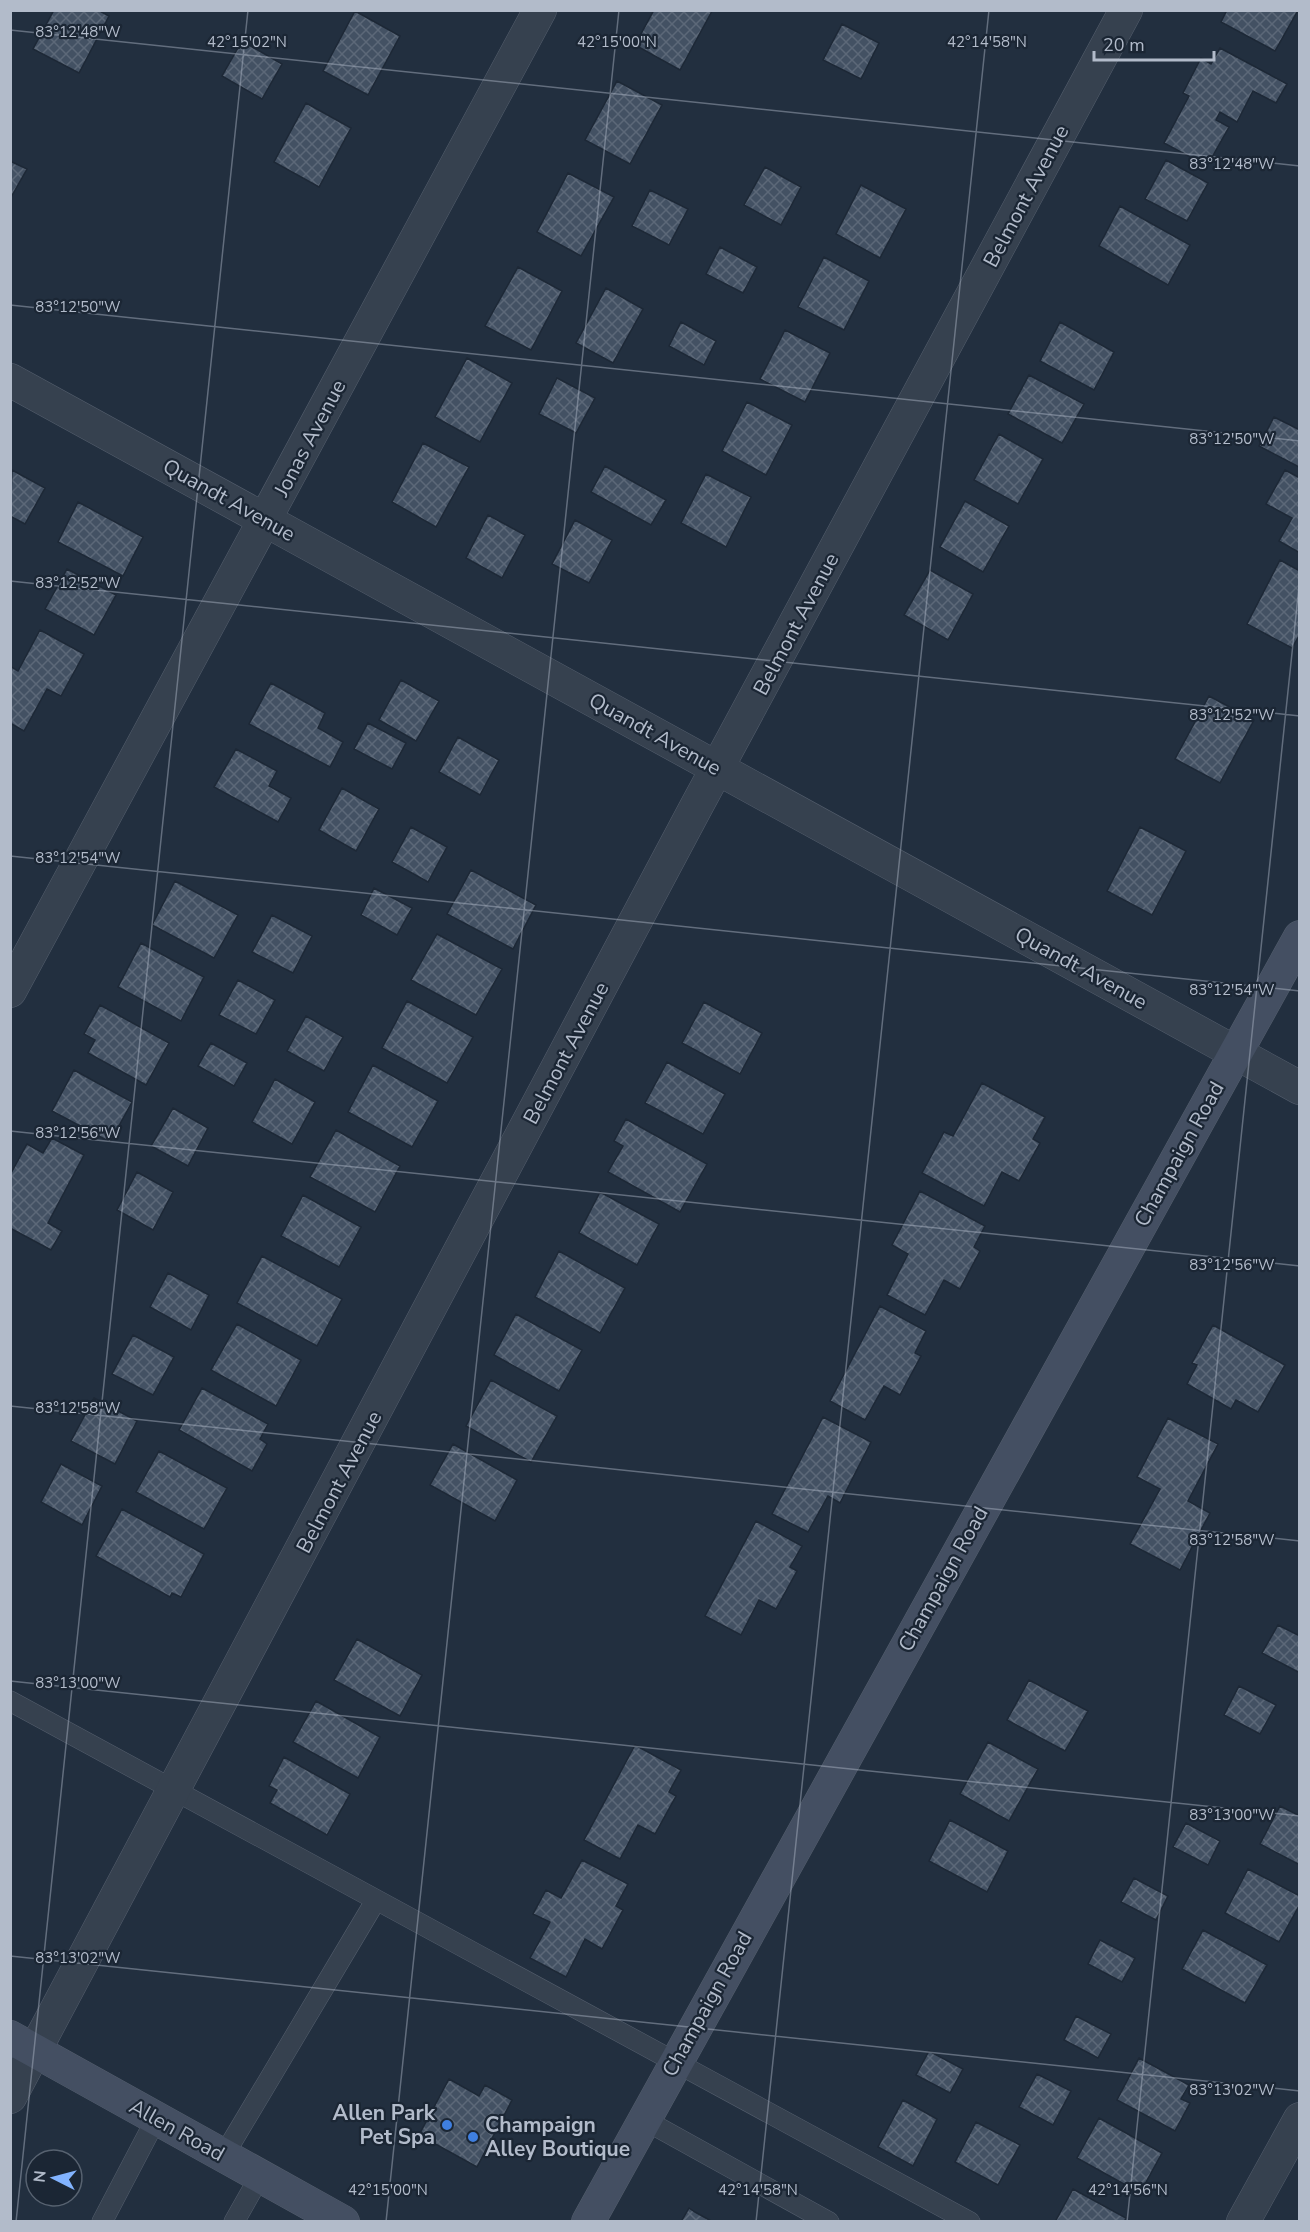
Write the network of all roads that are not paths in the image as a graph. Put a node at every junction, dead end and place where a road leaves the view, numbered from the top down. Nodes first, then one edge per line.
1 (540, 10) edge
2 (1126, 10) edge
3 (10, 380) edge
4 (265, 520) junction
5 (718, 769) junction
6 (1299, 937) edge
7 (10, 992) edge
8 (1236, 1053) junction
9 (1299, 1088) edge
10 (10, 1701) edge
11 (175, 1791) junction
12 (376, 1900) junction
13 (23, 2044) edge
14 (675, 2061) junction
15 (10, 2097) edge
16 (156, 2119) junction
17 (644, 2119) junction
18 (1299, 2119) edge
19 (224, 2156) junction
20 (260, 2176) junction
21 (102, 2222) edge
22 (234, 2222) edge
23 (343, 2222) edge
24 (588, 2222) edge
25 (829, 2222) edge
26 (970, 2222) edge
27 (1243, 2222) edge

1 - 4 street, Jonas Avenue
2 - 5 street, Belmont Avenue
3 - 4 street, Quandt Avenue
4 - 5 street, Quandt Avenue
4 - 7 street, Jonas Avenue
5 - 8 street, Quandt Avenue
5 - 11 street, Belmont Avenue
6 - 8 street, Champaign Road
8 - 9 street, Quandt Avenue
8 - 14 street, Champaign Road
10 - 11 lane
11 - 12 lane
11 - 13 street, Belmont Avenue
12 - 14 lane
12 - 19 lane
13 - 15 street, Belmont Avenue
13 - 16 street, Allen Road
14 - 17 street, Champaign Road
14 - 26 lane
16 - 19 street, Allen Road
16 - 21 lane
17 - 24 street, Champaign Road
17 - 25 lane
18 - 27 street
19 - 20 street, Allen Road
20 - 22 lane
20 - 23 street, Allen Road

